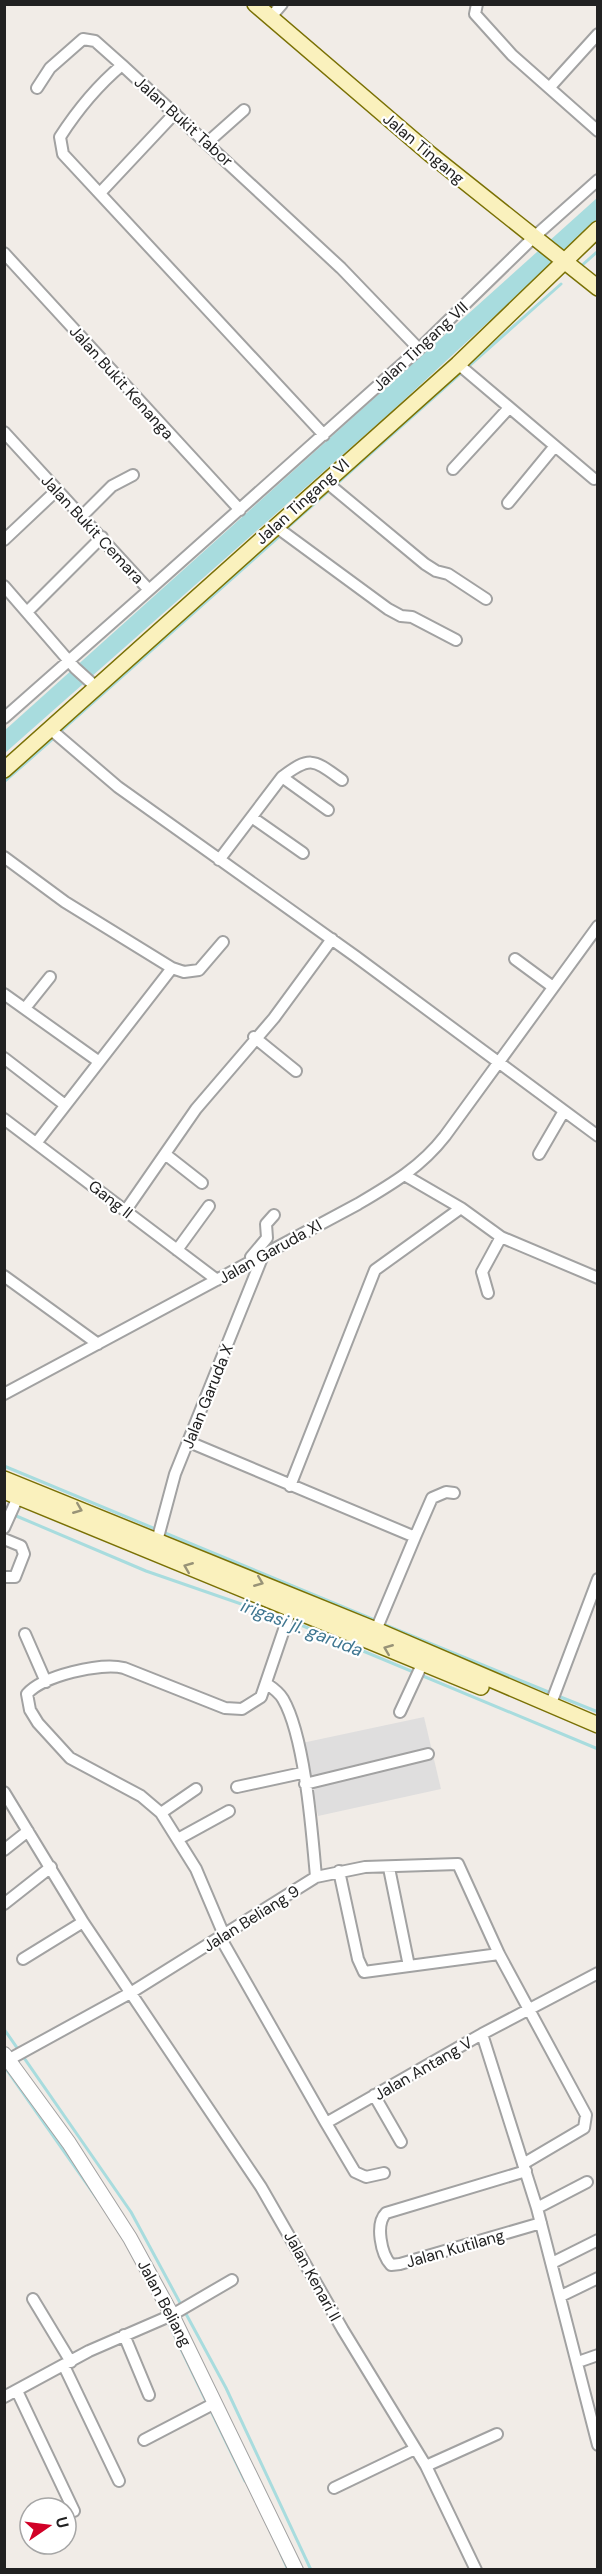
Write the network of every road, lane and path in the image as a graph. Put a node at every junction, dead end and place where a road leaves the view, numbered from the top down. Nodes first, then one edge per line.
1 (255, 4) edge
2 (282, 4) edge
3 (477, 4) edge
4 (270, 18) junction
5 (597, 34) edge
6 (122, 64) junction
7 (550, 87) junction
8 (38, 88) dead end
9 (244, 111) dead end
10 (175, 113) junction
11 (597, 131) edge
12 (208, 142) junction
13 (597, 180) edge
14 (100, 193) junction
15 (597, 229) edge
16 (539, 241) junction
17 (4, 253) edge
18 (560, 258) junction
19 (597, 288) edge
20 (419, 349) junction
21 (458, 364) junction
22 (508, 408) junction
23 (4, 432) edge
24 (324, 435) junction
25 (555, 446) junction
26 (453, 469) dead end
27 (134, 475) dead end
28 (594, 479) dead end
29 (325, 481) junction
30 (57, 490) junction
31 (508, 502) dead end
32 (240, 510) junction
33 (83, 515) junction
34 (275, 526) junction
35 (102, 537) junction
36 (4, 540) edge
37 (4, 586) edge
38 (149, 590) junction
39 (486, 599) dead end
40 (27, 612) junction
41 (456, 640) dead end
42 (73, 664) junction
43 (91, 684) junction
44 (4, 718) edge
45 (49, 728) junction
46 (4, 770) edge
47 (282, 777) junction
48 (342, 780) dead end
49 (328, 810) dead end
50 (253, 818) junction
51 (303, 853) dead end
52 (4, 857) edge
53 (219, 860) junction
54 (597, 926) edge
55 (332, 939) junction
56 (223, 942) dead end
57 (515, 959) dead end
58 (172, 968) junction
59 (50, 977) dead end
60 (553, 987) junction
61 (4, 994) edge
62 (26, 1007) junction
63 (254, 1037) junction
64 (4, 1058) edge
65 (98, 1061) junction
66 (498, 1063) junction
67 (296, 1071) dead end
68 (65, 1105) junction
69 (564, 1111) junction
70 (4, 1119) edge
71 (597, 1136) edge
72 (37, 1142) junction
73 (165, 1154) junction
74 (539, 1154) dead end
75 (406, 1176) junction
76 (202, 1183) dead end
77 (209, 1206) dead end
78 (460, 1208) junction
79 (126, 1210) junction
80 (274, 1215) dead end
81 (501, 1237) junction
82 (177, 1250) junction
83 (264, 1253) junction
84 (243, 1266) junction
85 (4, 1276) edge
86 (597, 1278) edge
87 (217, 1280) junction
88 (488, 1293) dead end
89 (98, 1344) junction
90 (4, 1394) edge
91 (189, 1442) junction
92 (4, 1479) edge
93 (290, 1486) junction
94 (454, 1493) dead end
95 (11, 1503) edge
96 (4, 1528) edge
97 (415, 1537) junction
98 (4, 1539) edge
99 (157, 1541) junction
100 (4, 1577) edge
101 (597, 1579) edge
102 (289, 1619) junction
103 (376, 1630) junction
104 (25, 1634) dead end
105 (420, 1666) junction
106 (46, 1682) junction
107 (267, 1684) junction
108 (550, 1706) junction
109 (400, 1712) dead end
110 (597, 1725) edge
111 (597, 1736) edge
112 (428, 1754) dead end
113 (303, 1778) junction
114 (237, 1786) dead end
115 (196, 1789) dead end
116 (4, 1792) edge
117 (229, 1811) dead end
118 (161, 1813) junction
119 (28, 1831) junction
120 (178, 1839) junction
121 (4, 1850) edge
122 (51, 1867) junction
123 (389, 1868) junction
124 (339, 1871) junction
125 (316, 1877) junction
126 (4, 1904) edge
127 (83, 1922) junction
128 (222, 1936) junction
129 (499, 1954) junction
130 (23, 1959) dead end
131 (409, 1966) junction
132 (597, 1973) edge
133 (132, 1992) junction
134 (529, 2009) junction
135 (483, 2034) junction
136 (6, 2057) edge
137 (374, 2096) junction
138 (326, 2123) junction
139 (400, 2142) dead end
140 (524, 2167) junction
141 (384, 2173) dead end
142 (587, 2182) dead end
143 (537, 2208) junction
144 (541, 2223) junction
145 (597, 2240) edge
146 (552, 2263) junction
147 (597, 2278) edge
148 (232, 2280) dead end
149 (561, 2296) junction
150 (33, 2299) dead end
151 (172, 2315) junction
152 (124, 2335) junction
153 (597, 2355) edge
154 (578, 2362) junction
155 (68, 2364) junction
156 (16, 2391) junction
157 (149, 2395) dead end
158 (4, 2397) edge
159 (215, 2403) junction
160 (497, 2434) dead end
161 (144, 2440) dead end
162 (597, 2445) edge
163 (415, 2449) junction
164 (426, 2466) junction
165 (119, 2481) dead end
166 (334, 2488) dead end
167 (67, 2496) edge
168 (296, 2570) edge
169 (476, 2570) edge

1 - 4 main road, Jalan Tingang
2 - 4 street
3 - 7 street
4 - 16 main road, Jalan Tingang
5 - 7 street
6 - 8 street
6 - 10 street, Jalan Bukit Tabor
6 - 14 street, Jalan Bukit Tabor
7 - 11 street
9 - 12 street
10 - 12 street, Jalan Bukit Tabor
10 - 14 street
12 - 20 street, Jalan Bukit Tabor
13 - 16 street, Jalan Tingang VII
14 - 24 street, Jalan Bukit Tabor
15 - 18 main road, Jalan Tingang VI
16 - 18 main road, Jalan Tingang
16 - 20 street, Jalan Tingang VII
17 - 32 street, Jalan Bukit Kenanga
18 - 19 main road, Jalan Tingang
18 - 21 main road, Jalan Tingang VI
20 - 24 street, Jalan Tingang VII
21 - 22 street
21 - 29 main road, Jalan Tingang VI
22 - 25 street
22 - 26 street
23 - 30 street, Jalan Bukit Cemara
24 - 32 street, Jalan Tingang VII
25 - 28 street
25 - 31 street
27 - 33 street
29 - 34 main road, Jalan Tingang VI
29 - 39 street
30 - 33 street, Jalan Bukit Cemara
30 - 36 street
32 - 38 street, Jalan Bukit Cemara
33 - 35 street, Jalan Bukit Cemara
34 - 41 street
34 - 43 main road, Jalan Tingang VI
35 - 38 street, Jalan Bukit Cemara
35 - 40 street
37 - 40 street
38 - 42 street
40 - 42 street
42 - 43 street
42 - 44 street
43 - 45 main road, Jalan Tingang VI
45 - 46 main road, Jalan Tingang VI
45 - 53 street
47 - 48 street
47 - 49 street
47 - 50 street
50 - 51 street
50 - 53 street
52 - 58 street
53 - 55 street
54 - 60 street, Jalan Garuda XI
55 - 63 street
55 - 66 street
56 - 58 street
57 - 60 street
58 - 65 street
59 - 62 street
60 - 66 street, Jalan Garuda XI
61 - 62 street
62 - 65 street
63 - 67 street
63 - 73 street
64 - 68 street
65 - 68 street
66 - 69 street
66 - 75 street, Jalan Garuda XI
68 - 72 street
69 - 71 street
69 - 74 street
70 - 72 street, Gang II
72 - 79 street, Gang II
73 - 76 street
73 - 79 street
75 - 78 street
75 - 83 street, Jalan Garuda XI
77 - 82 street
78 - 81 street
78 - 93 street
79 - 82 street, Gang II
80 - 84 street
81 - 86 street
81 - 88 street
82 - 87 street, Gang II
83 - 84 street, Jalan Garuda XI
83 - 91 street, Jalan Garuda X
84 - 87 street, Jalan Garuda XI
85 - 89 street
87 - 89 street, Jalan Garuda XI
89 - 90 street, Jalan Garuda XI
91 - 93 street
91 - 99 street, Jalan Garuda X
92 -> 99 main road
93 - 97 street
94 - 97 street
95 - 96 street
102 -> 95 main road
97 - 103 street
98 - 100 street
99 -> 103 main road
101 - 108 street
105 -> 102 main road
102 - 107 street
103 - 105 main road
104 - 106 street
105 - 108 main road
105 - 109 street
105 - 111 main road
106 - 107 street
106 - 118 street
107 - 113 street, Jalan Beliang 9
108 - 110 main road
112 - 113 street
113 - 114 street
113 - 125 street, Jalan Beliang 9
115 - 118 street
116 - 119 street, Jalan Kenari II
117 - 120 street
118 - 120 street
119 - 121 street
119 - 122 street, Jalan Kenari II
120 - 128 street
122 - 126 street
122 - 127 street, Jalan Kenari II
123 - 124 street
123 - 129 street
123 - 131 street
124 - 125 street
124 - 131 street
125 - 128 street, Jalan Beliang 9
127 - 130 street
127 - 133 street, Jalan Kenari II
128 - 133 street, Jalan Beliang 9
128 - 138 street
129 - 131 street
129 - 134 street
132 - 134 street, Jalan Antang V
133 - 136 street, Jalan Beliang 9
133 - 163 street, Jalan Kenari II
134 - 135 street, Jalan Antang V
134 - 140 street
135 - 137 street, Jalan Antang V
135 - 140 street
136 - 151 street, Jalan Beliang
137 - 138 street, Jalan Antang V
137 - 139 street
138 - 141 street
140 - 143 street
140 - 144 street, Jalan Kutilang
142 - 143 street
143 - 144 street
144 - 146 street
145 - 146 street
146 - 149 street
147 - 149 street
148 - 151 street
149 - 154 street
150 - 155 street
151 - 152 street
151 - 159 street, Jalan Beliang
152 - 155 street
152 - 157 street
153 - 154 street
154 - 162 street
155 - 156 street
155 - 165 street
156 - 158 street
156 - 167 street
159 - 161 street
159 - 168 street, Jalan Beliang
160 - 164 street
163 - 164 street, Jalan Kenari II
163 - 166 street
164 - 169 street, Jalan Kenari II

